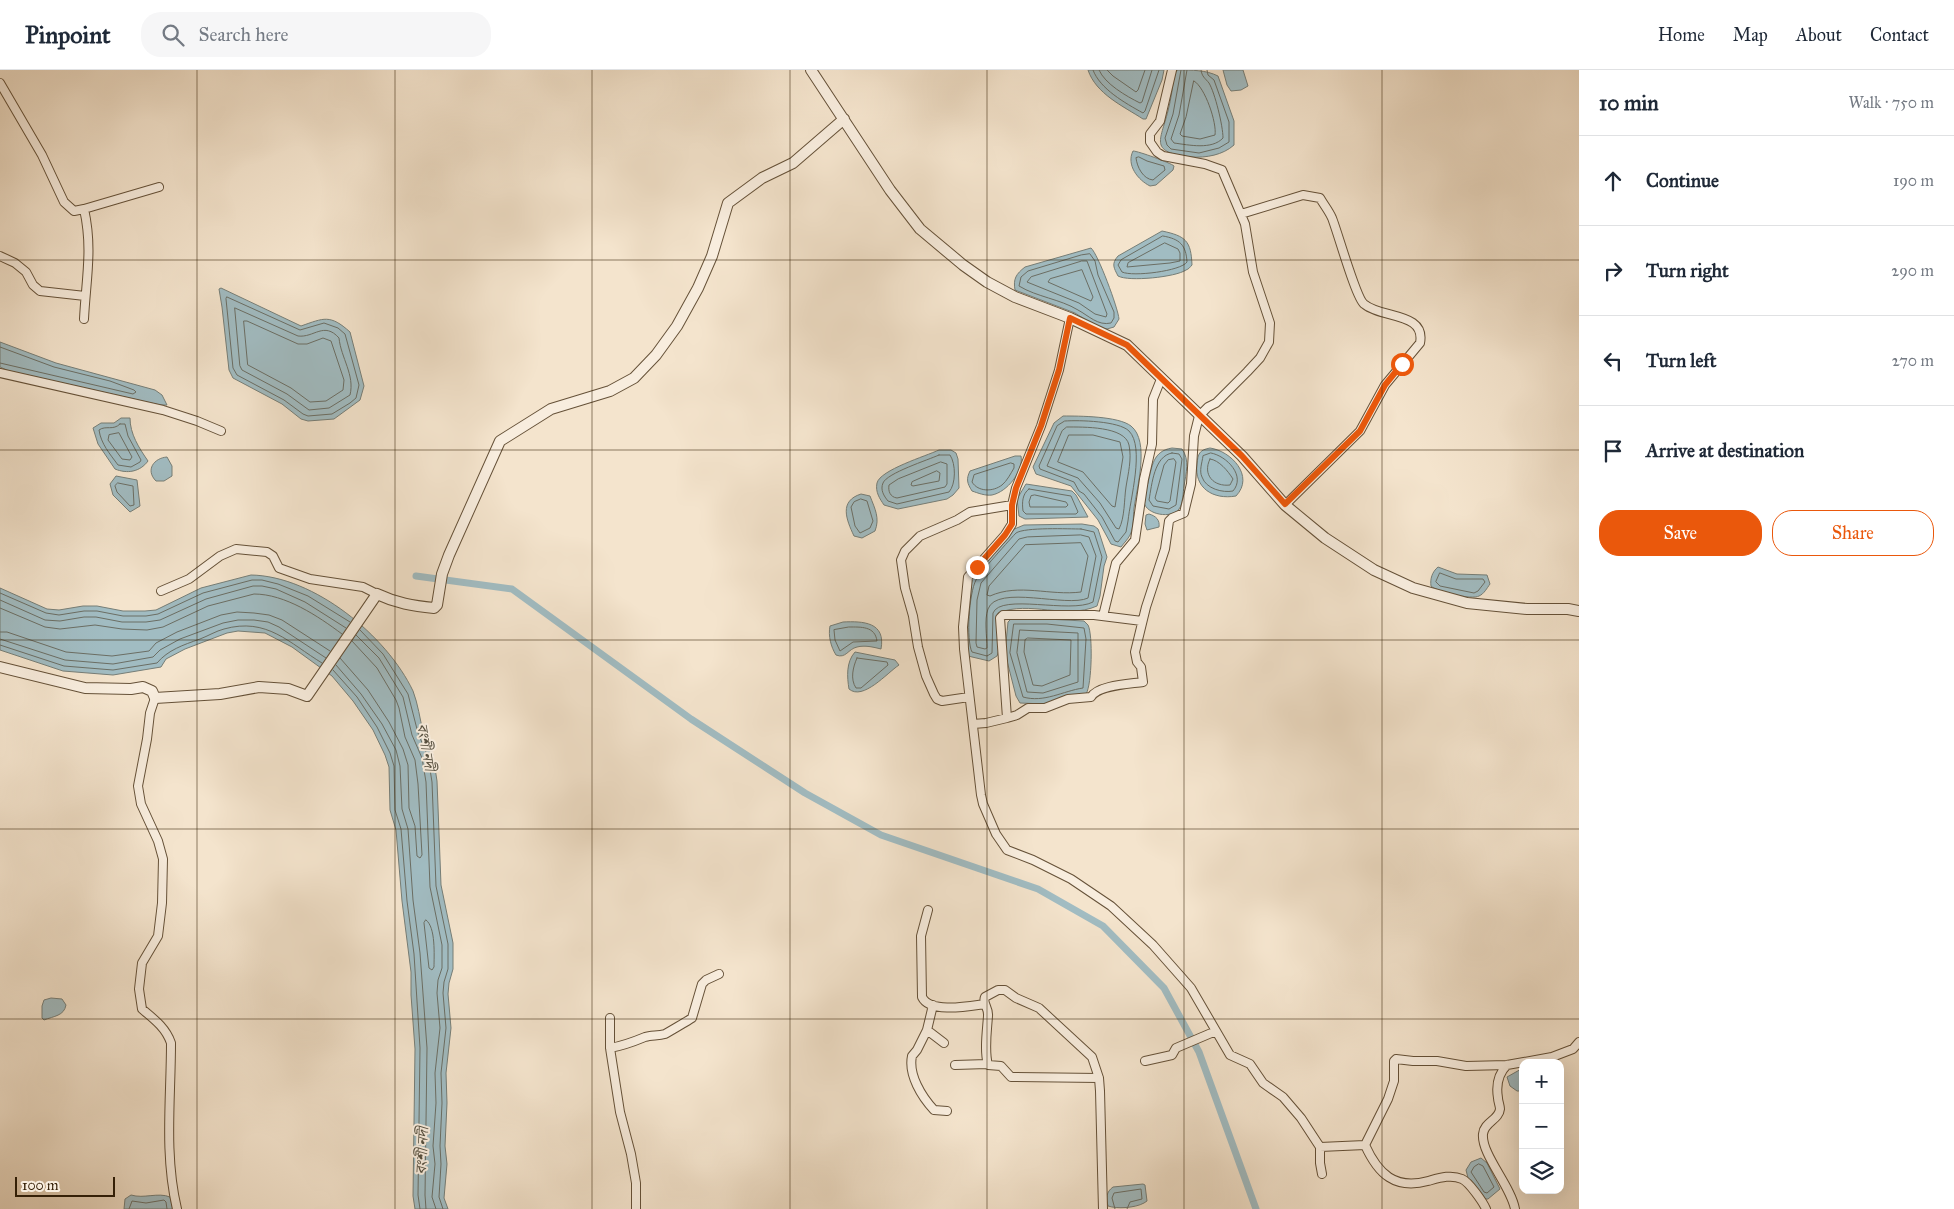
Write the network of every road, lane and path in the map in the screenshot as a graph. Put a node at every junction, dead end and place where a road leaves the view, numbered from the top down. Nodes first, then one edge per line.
1 (811, 70) edge
2 (1172, 70) edge
3 (0, 83) edge
4 (844, 119) junction
5 (159, 187) dead end
6 (84, 209) junction
7 (1241, 214) junction
8 (0, 256) edge
9 (85, 296) junction
10 (84, 318) dead end
11 (1070, 318) junction
12 (0, 373) edge
13 (1160, 379) junction
14 (1199, 416) junction
15 (220, 431) dead end
16 (1285, 504) junction
17 (1012, 505) junction
18 (161, 590) dead end
19 (375, 597) junction
20 (1579, 611) edge
21 (1103, 616) junction
22 (1142, 621) junction
23 (0, 667) edge
24 (969, 697) junction
25 (155, 698) junction
26 (1007, 718) junction
27 (973, 724) junction
28 (928, 910) dead end
29 (719, 974) dead end
30 (985, 1004) junction
31 (933, 1005) junction
32 (610, 1018) dead end
33 (928, 1030) junction
34 (1214, 1032) junction
35 (1579, 1042) edge
36 (944, 1043) dead end
37 (610, 1048) junction
38 (1145, 1061) dead end
39 (987, 1064) junction
40 (1507, 1065) junction
41 (955, 1066) dead end
42 (1099, 1078) junction
43 (947, 1110) dead end
44 (1365, 1145) junction
45 (1320, 1147) junction
46 (1322, 1174) dead end
47 (177, 1209) edge
48 (636, 1209) edge
49 (1103, 1209) edge
50 (1486, 1209) edge
51 (1515, 1209) edge

1 - 4 street
2 - 7 street
3 - 6 street
4 - 11 street
4 - 19 street
5 - 6 street
6 - 9 street
7 - 14 street
7 - 16 street
8 - 9 street
9 - 10 street
11 - 13 street
11 - 17 street
12 - 15 street
13 - 14 street
13 - 21 street
14 - 16 street
14 - 22 street
16 - 20 street
17 - 24 street
17 - 24 street
18 - 19 street
19 - 25 street
21 - 22 street
21 - 26 street
22 - 26 street
23 - 25 street
24 - 27 street
25 - 47 street
26 - 27 street
27 - 34 street
28 - 31 street
29 - 37 street
30 - 31 street
30 - 39 street
30 - 42 street
31 - 33 street
32 - 37 street
33 - 36 street
33 - 43 street
34 - 38 street
34 - 45 street
35 - 40 street
37 - 48 street
39 - 41 street
39 - 42 street
40 - 44 street
40 - 51 street
42 - 49 street
44 - 45 street
44 - 50 street
45 - 46 street

